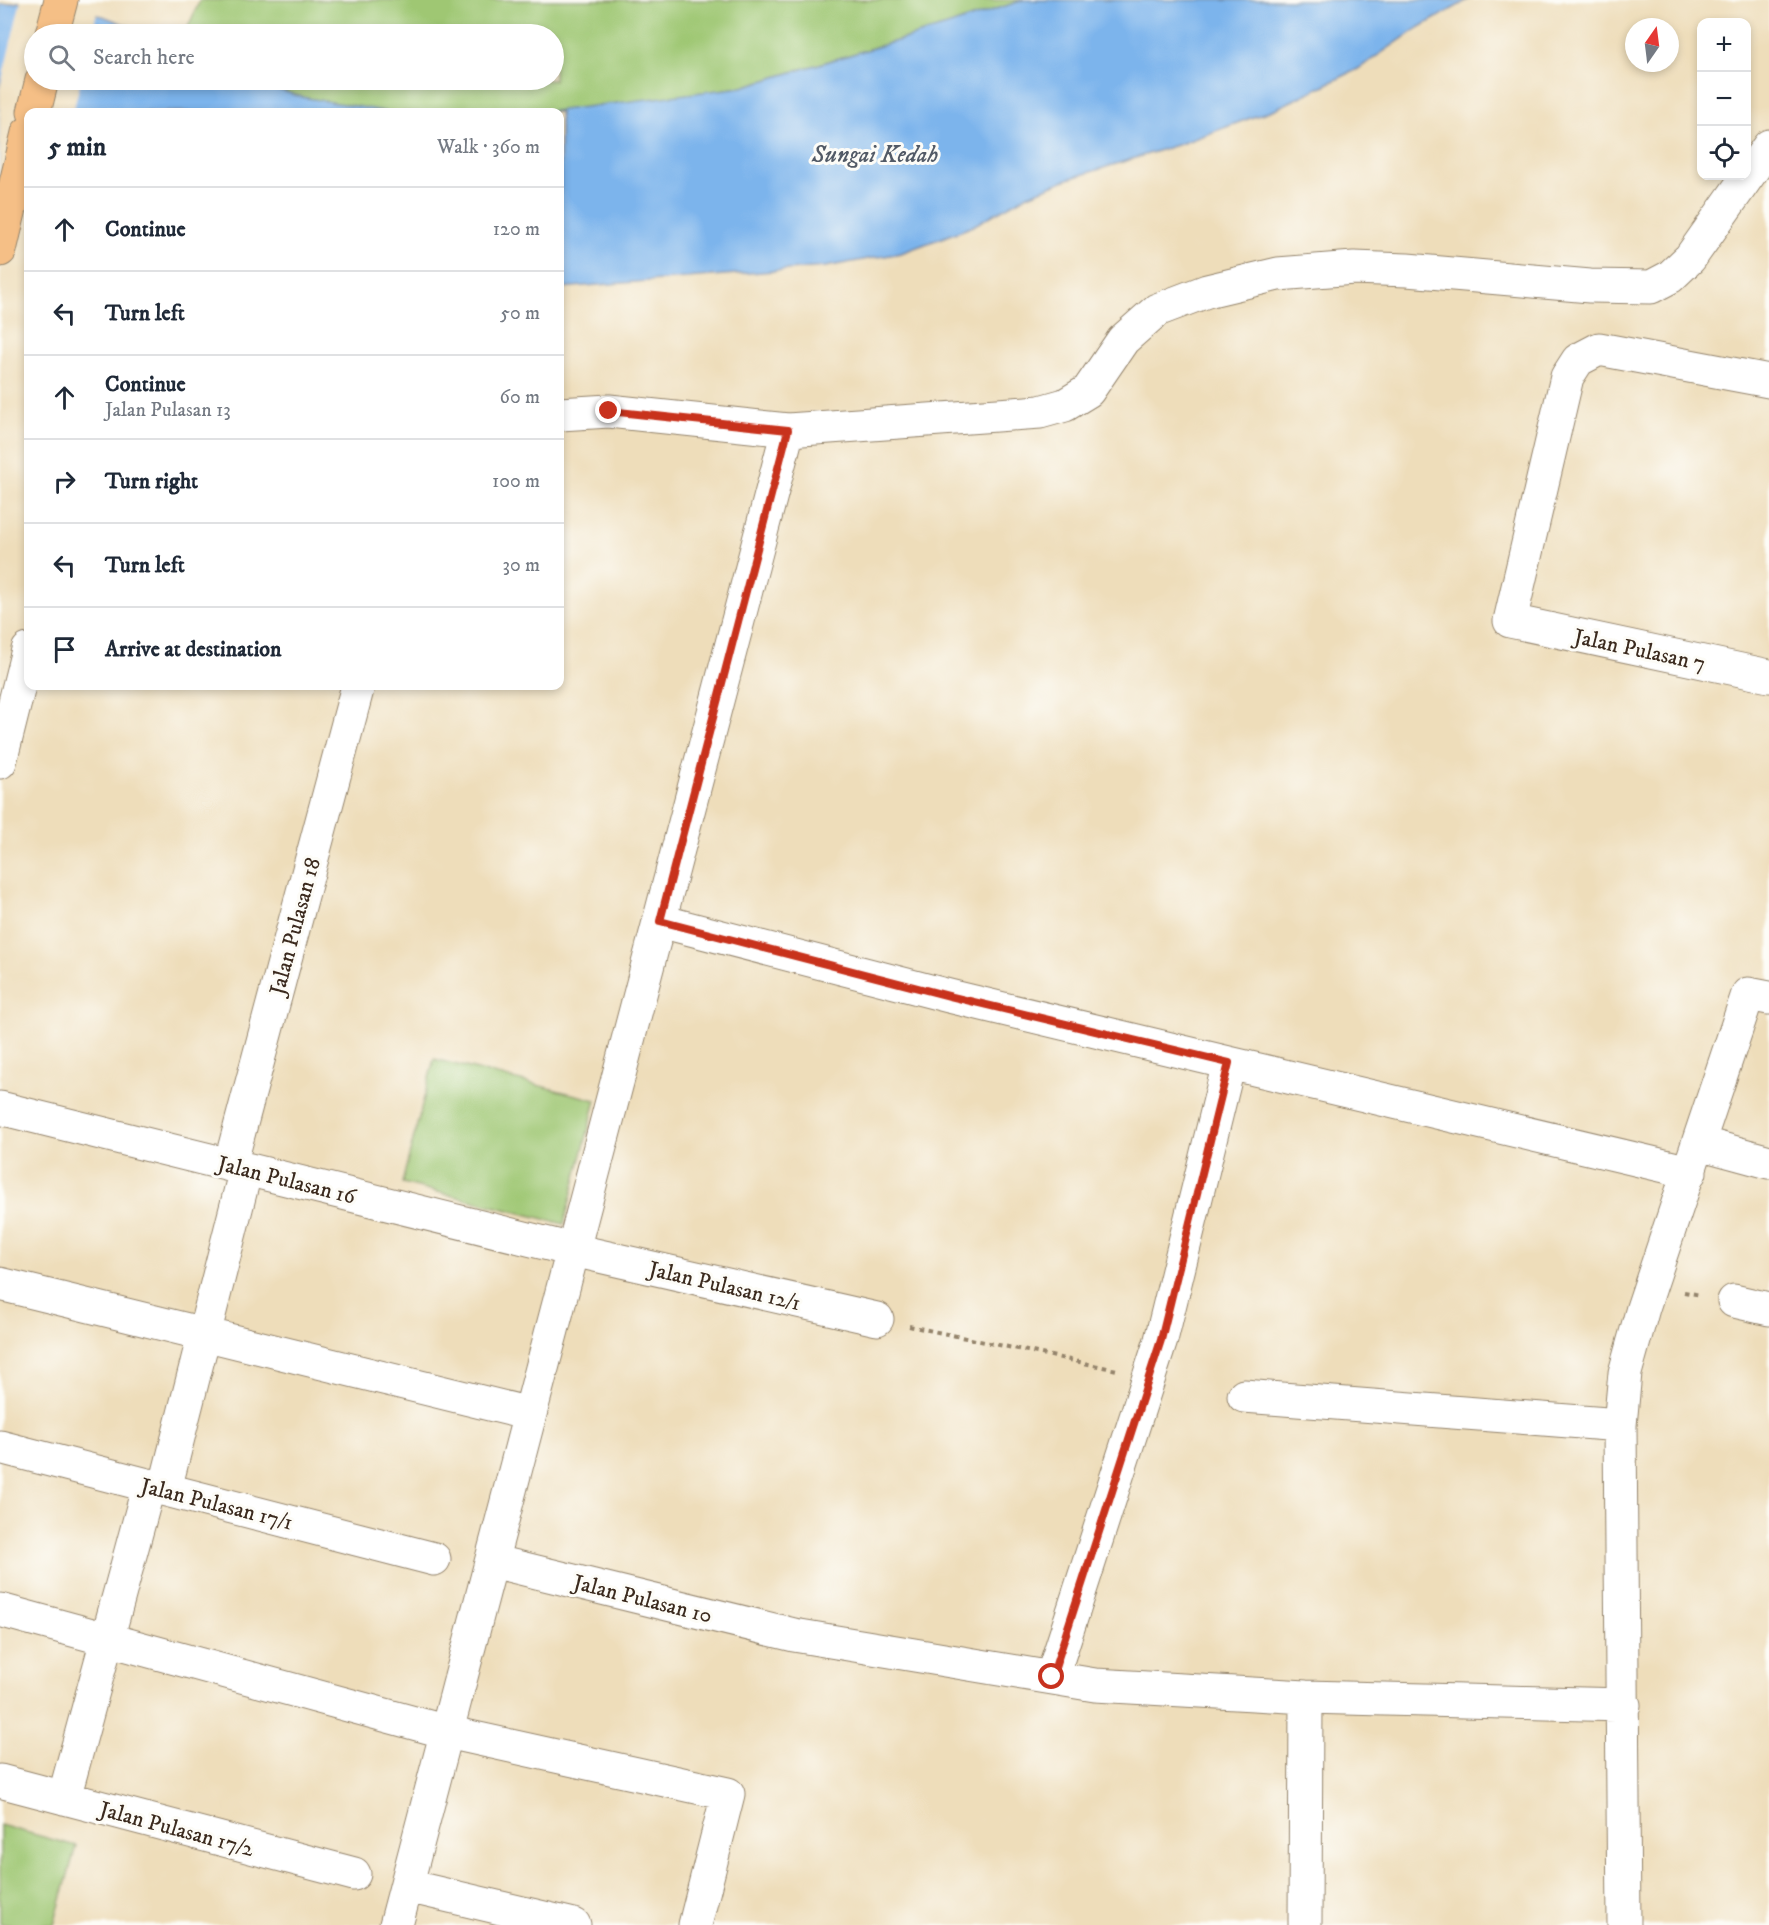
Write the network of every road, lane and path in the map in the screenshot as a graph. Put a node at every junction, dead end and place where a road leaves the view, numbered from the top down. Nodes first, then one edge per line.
1 (61, 0) edge
2 (55, 24) edge
3 (39, 90) edge
4 (34, 108) edge
5 (1769, 146) edge
6 (24, 150) edge
7 (0, 250) edge
8 (1769, 381) edge
9 (564, 414) edge
10 (788, 430) junction
11 (24, 666) edge
12 (1769, 676) edge
13 (357, 690) edge
14 (0, 762) edge
15 (660, 921) junction
16 (1769, 998) edge
17 (1229, 1063) junction
18 (0, 1108) edge
19 (1694, 1157) junction
20 (1769, 1162) edge
21 (238, 1167) junction
22 (573, 1251) junction
23 (0, 1284) edge
24 (1734, 1301) dead end
25 (1769, 1309) edge
26 (877, 1320) joint
27 (204, 1334) junction
28 (1150, 1376) junction
29 (1244, 1396) dead end
30 (530, 1414) junction
31 (1620, 1425) junction
32 (0, 1447) edge
33 (157, 1487) junction
34 (434, 1559) dead end
35 (492, 1561) junction
36 (0, 1610) edge
37 (108, 1638) junction
38 (1052, 1677) junction
39 (1306, 1697) junction
40 (1624, 1705) junction
41 (447, 1732) junction
42 (0, 1781) edge
43 (64, 1798) junction
44 (354, 1874) dead end
45 (407, 1886) junction
46 (396, 1925) edge
47 (574, 1925) edge
48 (695, 1925) edge
49 (1305, 1925) edge
50 (1624, 1925) edge

1 - 2 main road
3 - 4 main road
5 - 10 street
6 - 7 main road
8 - 12 street, Jalan Pulasan 7
9 - 10 street
10 - 15 street
11 - 14 street
13 - 21 street, Jalan Pulasan 18
15 - 17 street
15 - 22 street
16 - 19 street
17 - 19 street
17 - 28 street
18 - 21 street, Jalan Pulasan 16
19 - 20 street
19 - 31 street
21 - 22 street, Jalan Pulasan 16
21 - 27 street, Jalan Pulasan 18
22 - 26 street, Jalan Pulasan 12/1
22 - 30 street
23 - 27 street
24 - 25 street
26 - 28 path
27 - 30 street
27 - 33 street, Jalan Pulasan 18
28 - 38 street
29 - 31 street
30 - 35 street
31 - 40 street
32 - 33 street, Jalan Pulasan 17/1
33 - 34 street, Jalan Pulasan 17/1
33 - 37 street, Jalan Pulasan 18
35 - 38 street, Jalan Pulasan 10
35 - 41 street
36 - 37 street
37 - 41 street
37 - 43 street, Jalan Pulasan 18
38 - 39 street, Jalan Pulasan 10
39 - 40 street, Jalan Pulasan 10
39 - 49 street
40 - 50 street
41 - 45 street
41 - 48 street
42 - 43 street, Jalan Pulasan 17/2
43 - 44 street, Jalan Pulasan 17/2
45 - 46 street
45 - 47 street

